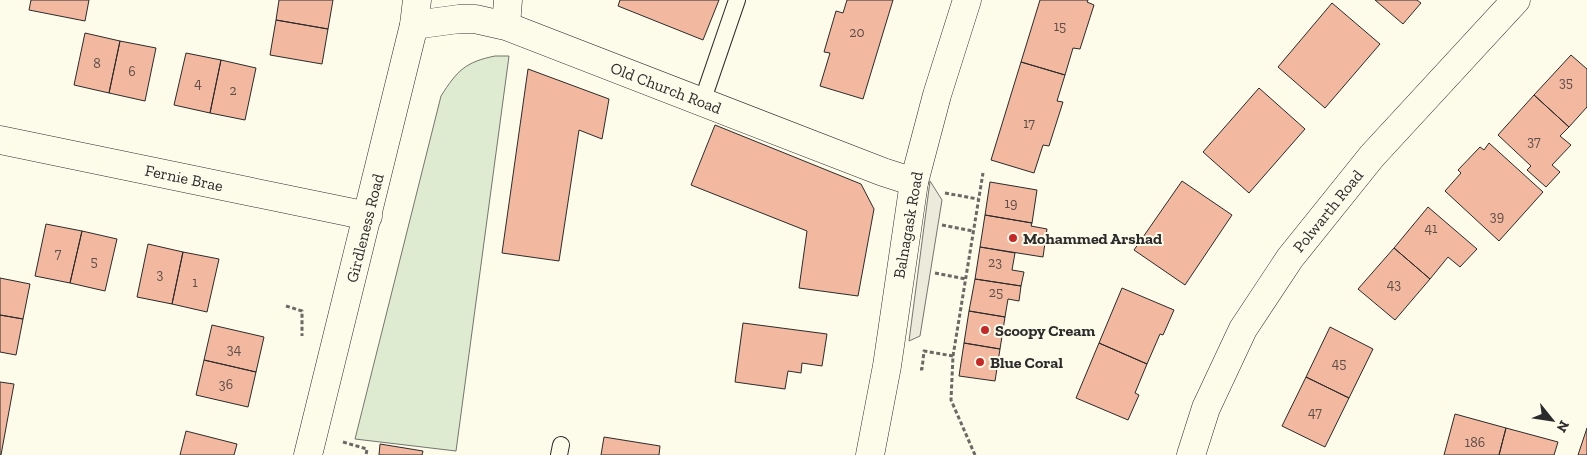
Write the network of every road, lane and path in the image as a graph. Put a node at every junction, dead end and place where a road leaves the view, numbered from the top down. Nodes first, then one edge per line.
1 (737, 0) edge
2 (966, 0) edge
3 (1516, 0) edge
4 (416, 12) edge
5 (507, 13) edge
6 (702, 102) junction
7 (0, 140) edge
8 (983, 173) dead end
9 (914, 182) junction
10 (947, 194) dead end
11 (978, 198) junction
12 (368, 216) junction
13 (942, 225) dead end
14 (973, 231) junction
15 (935, 273) dead end
16 (966, 279) junction
17 (924, 351) dead end
18 (953, 356) junction
19 (308, 455) edge
20 (870, 455) edge
21 (975, 455) edge
22 (1191, 455) edge

1 - 6 lane
2 - 9 street, Balnagask Road
3 - 22 street, Polwarth Road
4 - 5 street, Old Church Road
4 - 12 street, Girdleness Road
5 - 6 street, Old Church Road
6 - 9 street, Old Church Road
7 - 12 street, Fernie Brae
8 - 11 path
9 - 20 street, Balnagask Road
10 - 11 path
11 - 14 path
12 - 19 street, Girdleness Road
13 - 14 path
14 - 16 path
15 - 16 path
16 - 18 path
17 - 18 path
18 - 21 path

